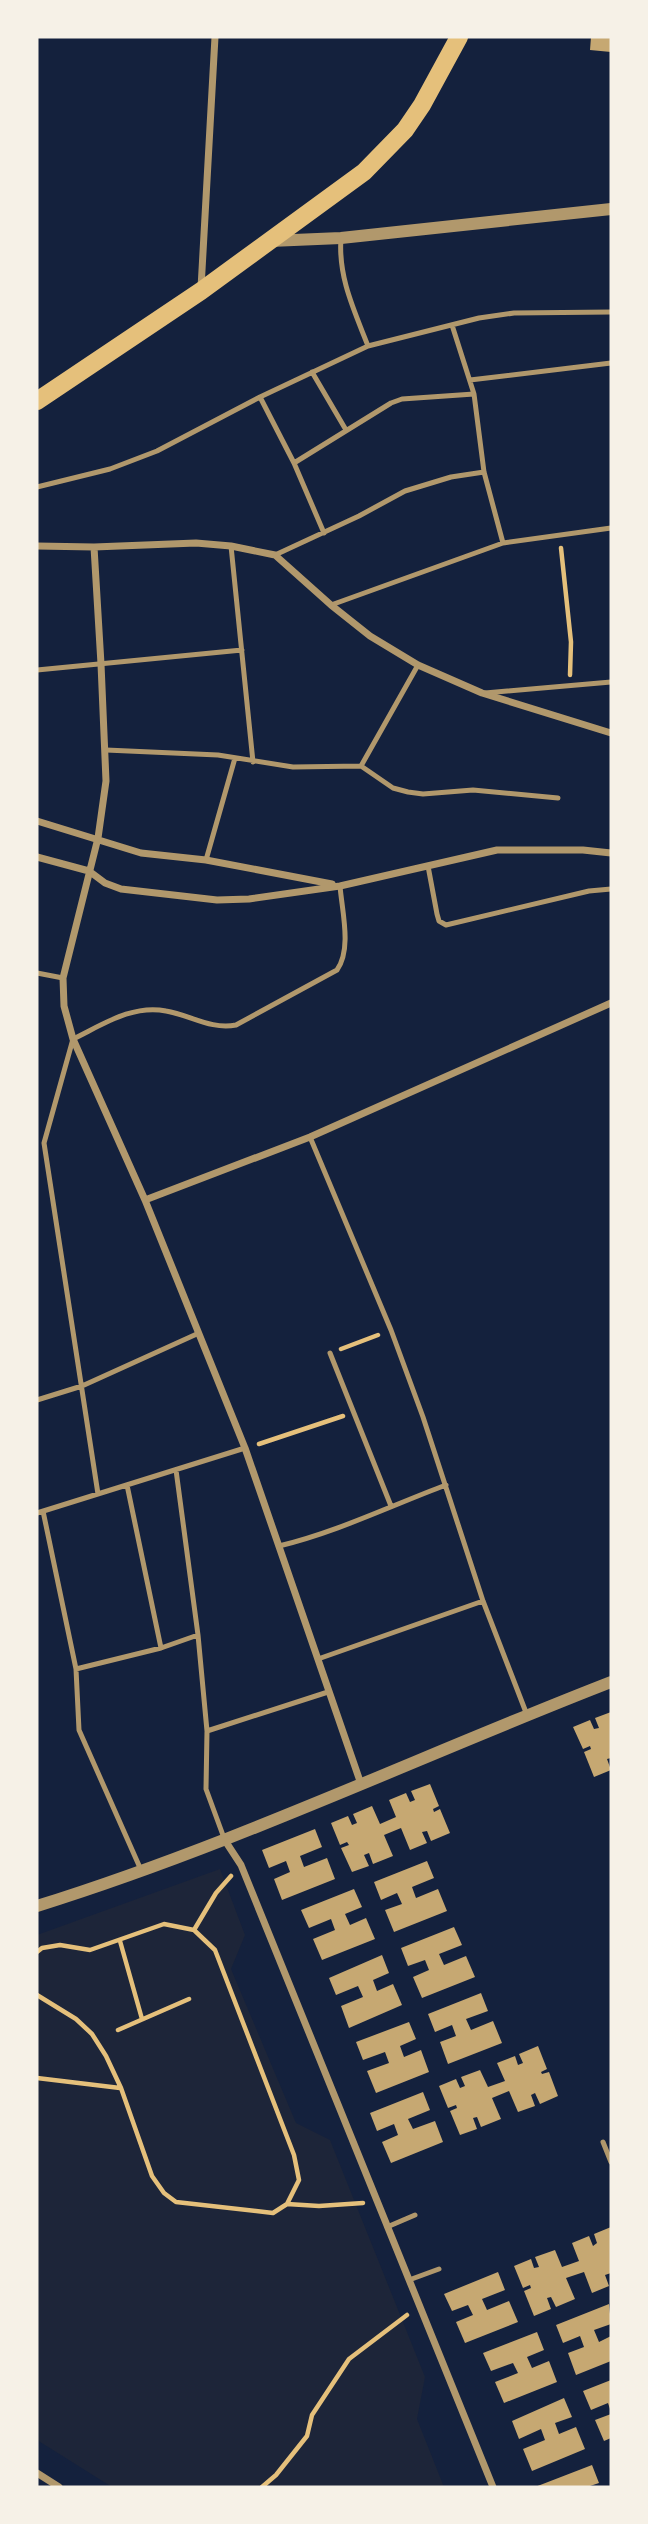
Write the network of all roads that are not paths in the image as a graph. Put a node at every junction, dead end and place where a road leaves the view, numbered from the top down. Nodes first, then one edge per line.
1 (215, 37) edge
2 (459, 37) edge
3 (611, 209) edge
4 (341, 238) junction
5 (270, 241) junction
6 (201, 291) junction
7 (611, 312) edge
8 (452, 325) junction
9 (368, 346) junction
10 (611, 363) edge
11 (312, 372) junction
12 (470, 380) junction
13 (474, 394) junction
14 (260, 397) junction
15 (37, 401) edge
16 (346, 430) junction
17 (294, 463) junction
18 (484, 472) junction
19 (37, 487) edge
20 (611, 528) edge
21 (324, 533) junction
22 (503, 542) junction
23 (37, 546) edge
24 (232, 546) junction
25 (94, 547) junction
26 (275, 555) junction
27 (331, 605) junction
28 (242, 650) junction
29 (102, 664) junction
30 (418, 665) junction
31 (37, 670) edge
32 (611, 682) edge
33 (482, 693) junction
34 (611, 733) edge
35 (106, 750) junction
36 (235, 758) junction
37 (253, 762) junction
38 (361, 766) junction
39 (558, 798) dead end
40 (37, 821) edge
41 (97, 838) junction
42 (611, 853) edge
43 (37, 857) edge
44 (206, 860) junction
45 (428, 866) junction
46 (89, 871) junction
47 (340, 886) junction
48 (611, 889) edge
49 (37, 973) edge
50 (63, 978) junction
51 (611, 1003) edge
52 (73, 1039) junction
53 (310, 1137) junction
54 (37, 1142) edge
55 (44, 1143) junction
56 (145, 1200) junction
57 (199, 1333) junction
58 (330, 1353) road end
59 (82, 1386) junction
60 (37, 1400) edge
61 (245, 1448) junction
62 (176, 1470) junction
63 (127, 1485) junction
64 (446, 1485) junction
65 (98, 1494) junction
66 (391, 1506) junction
67 (40, 1512) edge
68 (279, 1546) junction
69 (483, 1601) junction
70 (198, 1635) junction
71 (161, 1648) junction
72 (318, 1659) junction
73 (76, 1669) junction
74 (611, 1682) edge
75 (328, 1692) junction
76 (527, 1714) junction
77 (207, 1731) junction
78 (361, 1784) junction
79 (224, 1838) junction
80 (141, 1870) junction
81 (37, 1906) edge
82 (603, 2142) dead end
83 (611, 2162) edge
84 (415, 2215) dead end
85 (387, 2227) junction
86 (439, 2269) dead end
87 (409, 2280) junction
88 (37, 2473) edge
89 (60, 2487) edge
90 (492, 2487) edge

1 - 6 street
2 - 5 main road
3 - 4 street
4 - 5 street
4 - 9 lane
5 - 6 main road
6 - 15 main road
7 - 8 lane
8 - 9 lane
8 - 12 lane
9 - 11 lane
10 - 12 lane
11 - 14 lane
11 - 16 lane
12 - 13 lane
13 - 16 lane
13 - 18 lane
14 - 17 lane
14 - 19 lane
16 - 17 lane
17 - 21 lane
18 - 21 lane
18 - 22 lane
20 - 22 lane
21 - 26 lane
22 - 27 lane
23 - 25 street
24 - 25 street
24 - 26 street
24 - 28 lane
25 - 29 street
26 - 27 street
27 - 30 street
28 - 29 lane
28 - 37 lane
29 - 31 lane
29 - 35 street
30 - 33 street
30 - 38 lane
32 - 33 lane
33 - 34 street
35 - 36 lane
35 - 41 street
36 - 37 lane
36 - 44 lane
37 - 38 lane
38 - 39 lane
40 - 41 street
41 - 44 street
41 - 46 street
42 - 45 street
43 - 46 street
44 - 47 street
45 - 47 street
45 - 48 lane
46 - 47 street
46 - 50 street
47 - 52 lane
49 - 50 lane
50 - 52 street
51 - 53 street
52 - 55 lane
52 - 56 street
53 - 56 street
53 - 64 lane
54 - 55 lane
55 - 59 lane
56 - 57 street
57 - 59 lane
57 - 61 street
58 - 66 lane
59 - 60 lane
59 - 65 lane
61 - 62 lane
61 - 68 street
62 - 63 lane
62 - 70 lane
63 - 65 lane
63 - 71 lane
64 - 66 lane
64 - 69 lane
65 - 67 lane
66 - 68 lane
67 - 73 lane
68 - 72 street
69 - 72 lane
69 - 76 lane
70 - 71 lane
70 - 77 lane
71 - 73 lane
72 - 75 street
73 - 80 lane
74 - 76 street
75 - 77 lane
75 - 78 street
76 - 78 street
77 - 79 lane
78 - 79 street
79 - 80 street
79 - 85 street
80 - 81 street
82 - 83 lane
84 - 85 lane
85 - 87 street
86 - 87 lane
87 - 90 street
88 - 89 street

